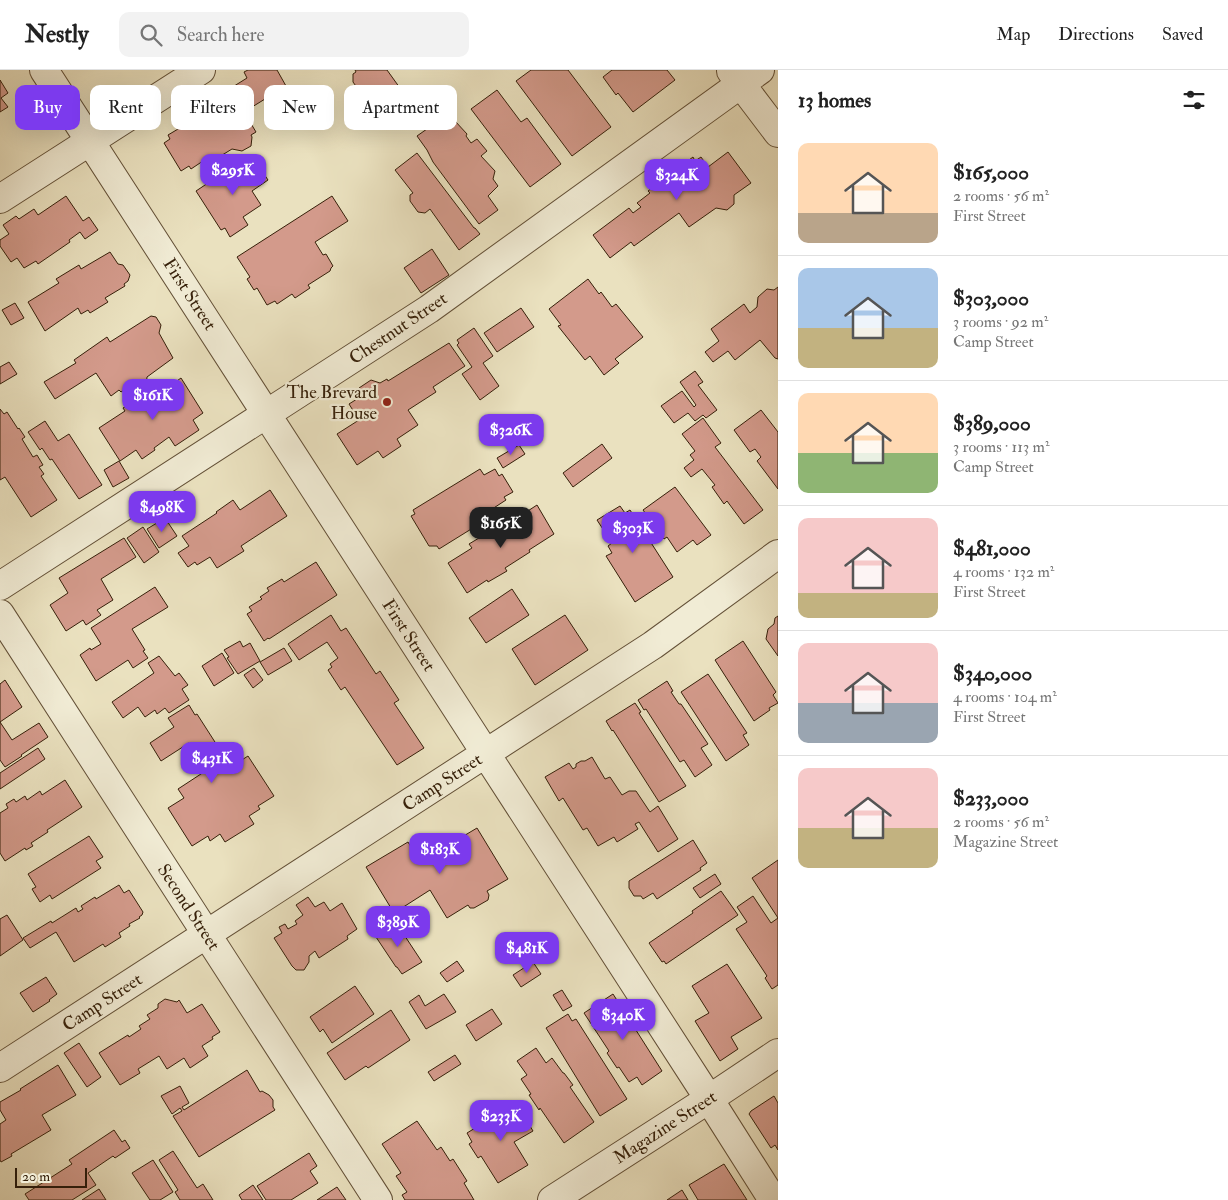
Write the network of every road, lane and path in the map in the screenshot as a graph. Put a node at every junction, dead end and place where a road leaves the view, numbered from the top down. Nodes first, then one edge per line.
1 (44, 70) edge
2 (201, 70) edge
3 (744, 75) edge
4 (778, 133) edge
5 (90, 141) junction
6 (0, 199) edge
7 (267, 414) junction
8 (778, 554) edge
9 (0, 586) edge
10 (0, 614) edge
11 (486, 753) junction
12 (206, 934) junction
13 (778, 1053) edge
14 (0, 1068) edge
15 (709, 1099) junction
16 (378, 1200) edge
17 (552, 1200) edge
18 (773, 1200) edge

1 - 5 street, First Street
2 - 5 street
3 - 4 street
3 - 7 street, Chestnut Street
5 - 6 street
5 - 7 street, First Street
7 - 9 street, Chestnut Street
7 - 11 street, First Street
8 - 11 street, Camp Street
10 - 12 street, Second Street
11 - 12 street, Camp Street
11 - 15 street, First Street
12 - 14 street, Camp Street
12 - 16 street, Second Street
13 - 15 street, Magazine Street
15 - 17 street, Magazine Street
15 - 18 street, First Street

